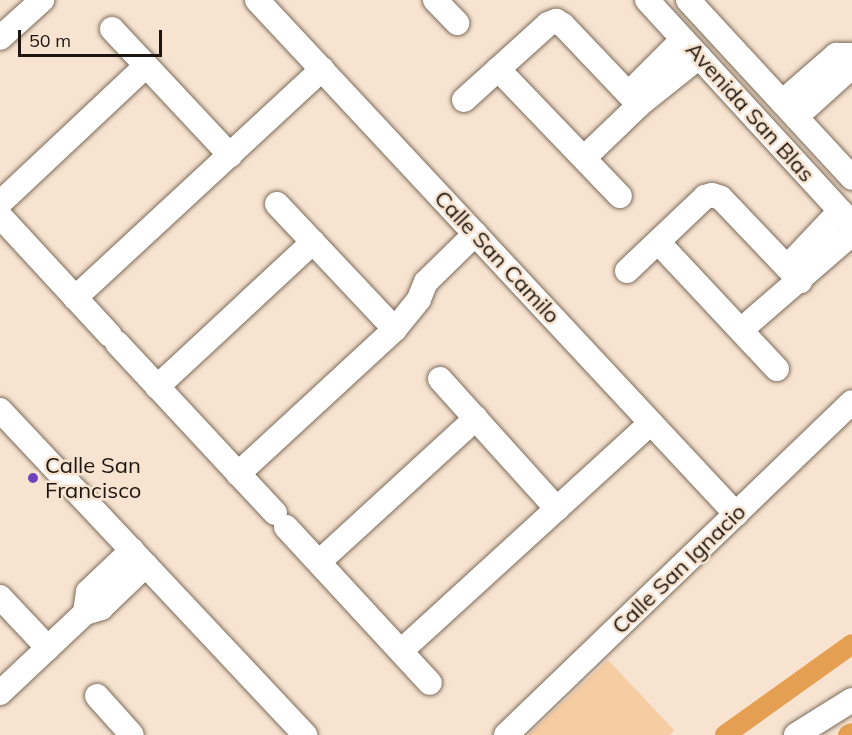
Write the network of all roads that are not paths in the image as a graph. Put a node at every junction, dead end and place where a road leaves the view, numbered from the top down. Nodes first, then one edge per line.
1 (42, 0) edge
2 (257, 0) edge
3 (435, 0) edge
4 (647, 0) edge
5 (688, 0) edge
6 (457, 23) dead end
7 (112, 29) dead end
8 (0, 38) edge
9 (683, 39) junction
10 (852, 55) edge
11 (699, 57) junction
12 (852, 60) edge
13 (316, 63) junction
14 (146, 66) junction
15 (498, 69) junction
16 (634, 99) junction
17 (464, 100) dead end
18 (789, 110) junction
19 (225, 149) junction
20 (584, 158) junction
21 (852, 178) edge
22 (620, 196) dead end
23 (0, 203) edge
24 (277, 204) dead end
25 (0, 216) edge
26 (846, 218) edge
27 (852, 234) edge
28 (481, 240) junction
29 (313, 242) junction
30 (658, 242) junction
31 (627, 271) dead end
32 (793, 274) junction
33 (75, 298) junction
34 (395, 329) junction
35 (741, 330) junction
36 (777, 369) dead end
37 (440, 379) dead end
38 (157, 387) junction
39 (852, 402) edge
40 (0, 410) edge
41 (645, 417) junction
42 (476, 418) junction
43 (238, 474) junction
44 (552, 503) junction
45 (736, 514) junction
46 (139, 557) junction
47 (319, 562) junction
48 (0, 597) edge
49 (48, 648) junction
50 (401, 651) junction
51 (430, 683) dead end
52 (0, 693) edge
53 (97, 696) dead end
54 (852, 700) edge
55 (302, 734) edge
56 (132, 735) edge
57 (506, 735) edge
58 (796, 735) edge

1 - 8 street
2 - 13 street, Calle San Camilo
3 - 6 street
4 - 9 street, Avenida San Blas
5 - 18 street, Avenida San Blas
7 - 14 street
9 - 11 street, Avenida San Blas
9 - 16 street
10 - 18 street
11 - 16 street
11 - 26 street, Avenida San Blas
12 - 18 street
13 - 19 street
13 - 28 street, Calle San Camilo
14 - 19 street
14 - 23 street
15 - 16 street
15 - 17 street
15 - 20 street
16 - 20 street
18 - 21 street, Avenida San Blas
19 - 33 street
20 - 22 street
24 - 29 street
25 - 33 street
26 - 32 street
27 - 32 street
28 - 34 street
28 - 41 street, Calle San Camilo
29 - 34 street
29 - 38 street
30 - 31 street
30 - 32 street
30 - 35 street
32 - 35 street
33 - 38 street
34 - 43 street
35 - 36 street
37 - 42 street
38 - 43 street
39 - 45 street, Calle San Ignacio
40 - 46 street
41 - 44 street
41 - 45 street, Calle San Camilo
42 - 44 street
42 - 47 street
43 - 47 street
44 - 50 street
45 - 57 street, Calle San Ignacio
46 - 49 street
46 - 55 street
47 - 50 street
48 - 49 street
49 - 52 street
50 - 51 street
53 - 56 street
54 - 58 street

